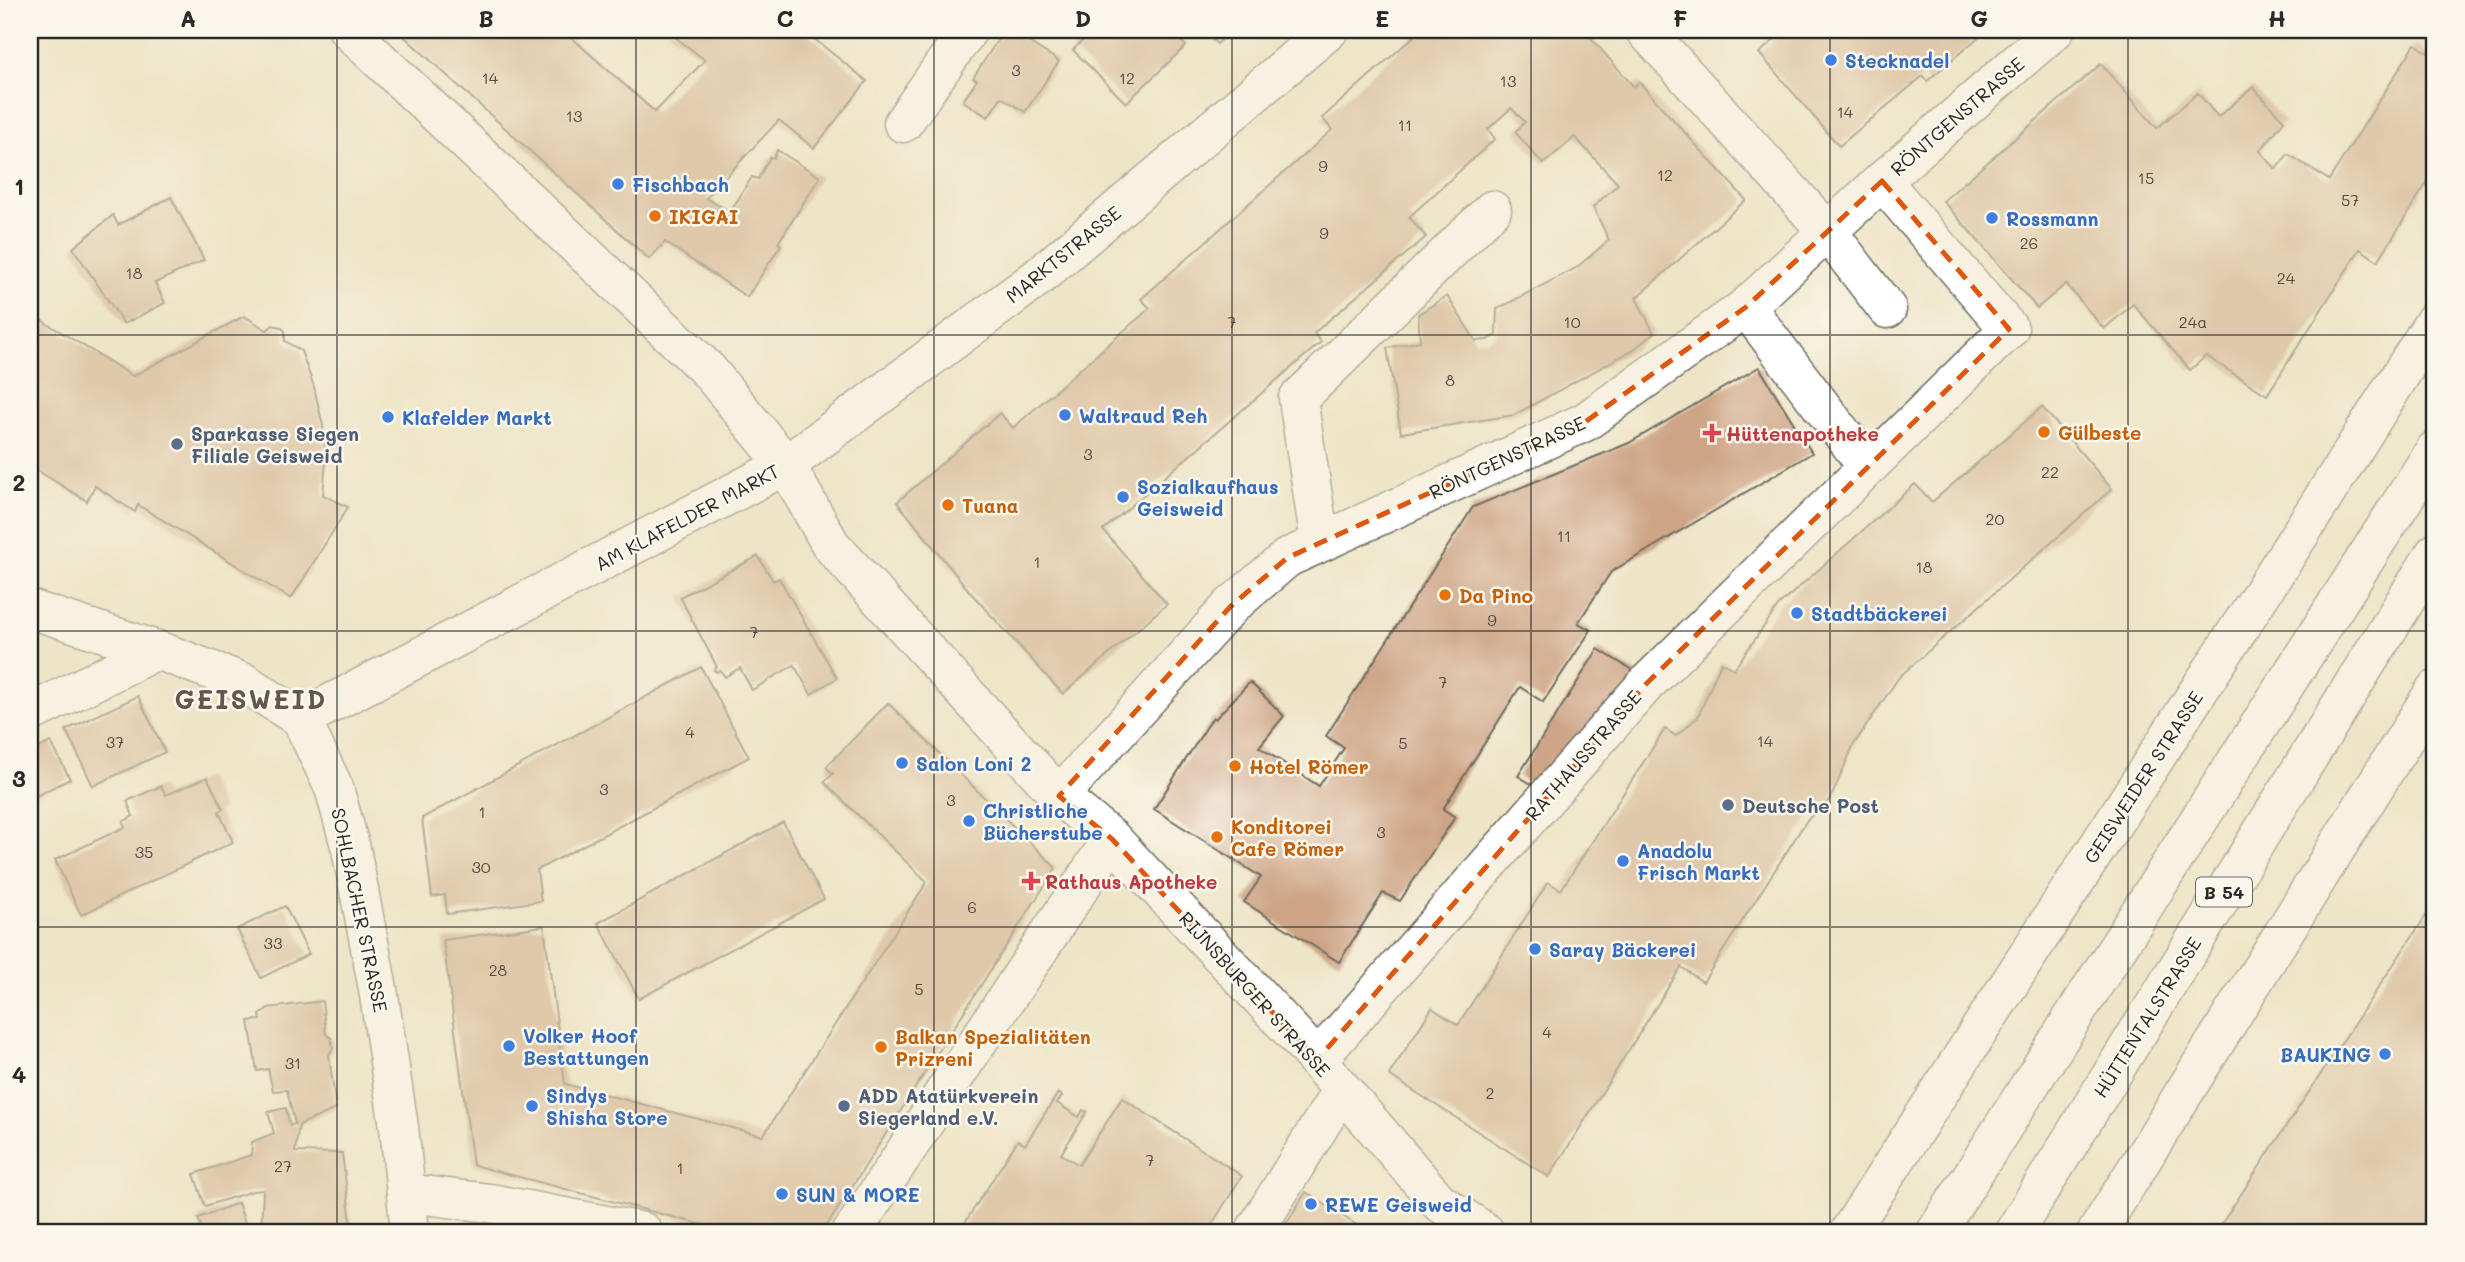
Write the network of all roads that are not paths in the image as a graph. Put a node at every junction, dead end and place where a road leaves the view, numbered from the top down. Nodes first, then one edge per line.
1 (348, 30) edge
2 (968, 30) edge
3 (1329, 30) edge
4 (1645, 30) edge
5 (2055, 30) edge
6 (911, 119) dead end
7 (1882, 181) junction
8 (1492, 210) dead end
9 (1827, 231) junction
10 (1746, 307) junction
11 (1887, 309) dead end
12 (2435, 320) edge
13 (2435, 450) edge
14 (786, 465) junction
15 (1867, 466) junction
16 (1320, 542) junction
17 (2435, 553) edge
18 (30, 609) edge
19 (157, 650) junction
20 (2435, 690) edge
21 (30, 713) edge
22 (301, 719) junction
23 (1059, 796) junction
24 (1112, 839) junction
25 (1317, 1060) junction
26 (1342, 1090) junction
27 (406, 1193) junction
28 (410, 1232) edge
29 (643, 1232) edge
30 (852, 1232) edge
31 (1254, 1232) edge
32 (1485, 1232) edge
33 (1849, 1232) edge
34 (1936, 1232) edge
35 (2014, 1232) edge
36 (2097, 1232) edge

1 - 14 main road, AM KLAFELDER MARKT
2 - 6 main road
3 - 14 main road, MARKTSTRASSE
4 - 9 main road
5 - 7 main road, RÖNTGENSTRASSE
7 - 9 main road, RÖNTGENSTRASSE
7 - 15 main road, RATHAUSSTRASSE
8 - 16 main road
9 - 10 main road, RÖNTGENSTRASSE
9 - 11 main road
10 - 15 main road
10 - 16 main road, RÖNTGENSTRASSE
12 - 33 main road, GEISWEIDER STRASSE
13 - 34 main road
14 - 22 main road, AM KLAFELDER MARKT
14 - 23 main road, RIJNSBURGER STRASSE
15 - 25 main road, RATHAUSSTRASSE
16 - 23 main road, RÖNTGENSTRASSE
17 - 35 main road, HÜTTENTALSTRASSE / B 54
18 - 19 main road
19 - 21 main road
19 - 22 main road
20 - 36 main road
22 - 27 main road, SOHLBACHER STRASSE
23 - 24 main road, RIJNSBURGER STRASSE
24 - 25 main road, RIJNSBURGER STRASSE
24 - 30 main road
25 - 26 main road, RIJNSBURGER STRASSE
26 - 31 main road
26 - 32 main road, RIJNSBURGER STRASSE
27 - 28 main road, SOHLBACHER STRASSE
27 - 29 main road

